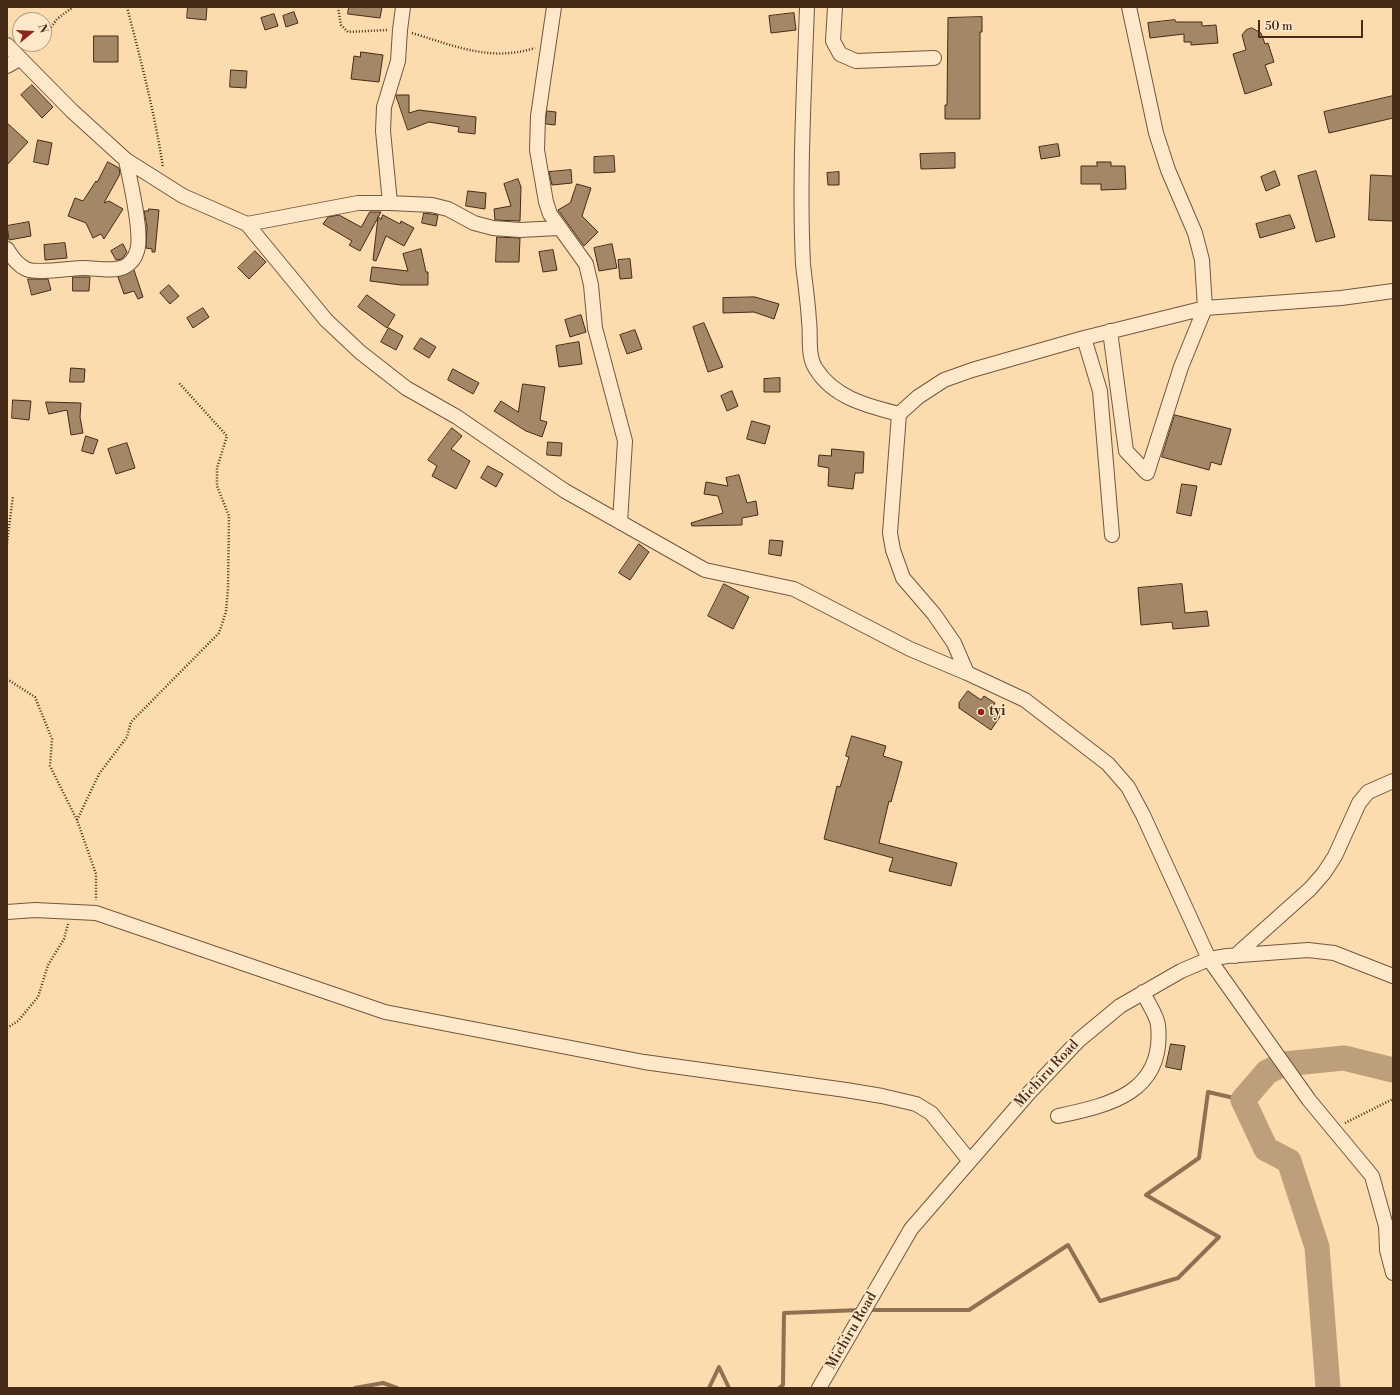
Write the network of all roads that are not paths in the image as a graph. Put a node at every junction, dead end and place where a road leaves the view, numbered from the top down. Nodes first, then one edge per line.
1 (403, 7) edge
2 (554, 7) edge
3 (807, 7) edge
4 (835, 7) edge
5 (1129, 7) edge
6 (7, 46) edge
7 (934, 58) dead end
8 (19, 59) junction
9 (7, 66) edge
10 (126, 160) junction
11 (390, 203) junction
12 (247, 224) junction
13 (559, 228) junction
14 (7, 249) edge
15 (1393, 291) edge
16 (1205, 308) junction
17 (1110, 331) junction
18 (1084, 338) junction
19 (899, 414) junction
20 (620, 522) junction
21 (1112, 535) dead end
22 (967, 673) junction
23 (1393, 781) edge
24 (7, 912) edge
25 (1235, 956) junction
26 (1209, 959) junction
27 (1393, 976) edge
28 (1143, 992) junction
29 (1058, 1116) dead end
30 (969, 1160) junction
31 (1393, 1273) edge
32 (819, 1388) edge

1 - 11 street
2 - 13 street
3 - 19 street
4 - 7 street
5 - 16 street
6 - 8 street
8 - 9 street
8 - 10 street
10 - 12 street
10 - 14 street
11 - 12 street
11 - 13 street
12 - 20 street
13 - 20 street
15 - 16 street
16 - 17 street
16 - 17 street
17 - 18 street
18 - 19 street
18 - 21 street
19 - 22 street
20 - 22 street
22 - 26 street
23 - 25 street
24 - 30 street
25 - 26 street, Michiru Road
25 - 27 street, Michiru Road
26 - 28 street, Michiru Road
26 - 31 street
28 - 29 street
28 - 30 street, Michiru Road
30 - 32 street, Michiru Road

